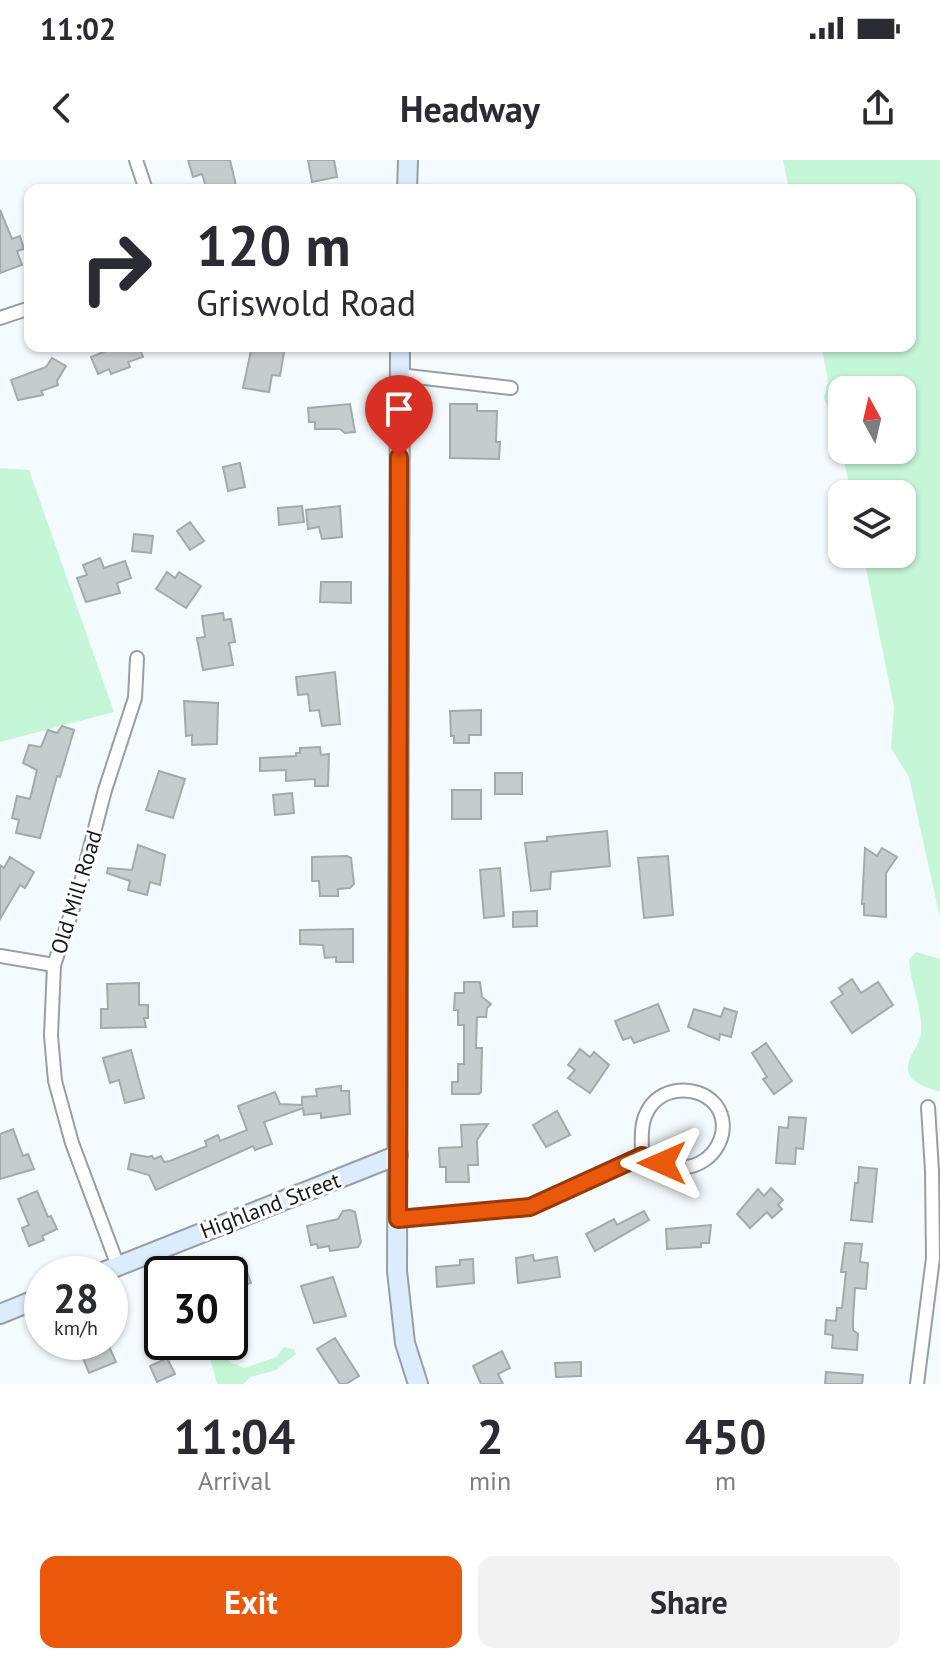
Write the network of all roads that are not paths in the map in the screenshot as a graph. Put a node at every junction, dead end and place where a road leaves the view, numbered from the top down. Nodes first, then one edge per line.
1 (136, 160) edge
2 (408, 160) edge
3 (144, 184) edge
4 (407, 184) edge
5 (24, 310) edge
6 (0, 318) edge
7 (400, 352) edge
8 (399, 375) junction
9 (511, 388) dead end
10 (137, 658) dead end
11 (0, 956) edge
12 (54, 965) junction
13 (928, 1107) dead end
14 (398, 1155) junction
15 (642, 1156) junction
16 (398, 1219) junction
17 (114, 1256) edge
18 (128, 1262) edge
19 (24, 1304) edge
20 (0, 1314) edge
21 (418, 1384) edge
22 (917, 1384) edge

1 - 3 street
2 - 4 street
5 - 6 street
7 - 8 street
8 - 9 street
8 - 14 street
10 - 12 street, Old Mill Road
11 - 12 street
12 - 17 street, Old Mill Road
13 - 22 street
14 - 16 street
14 - 18 street, Highland Street
15 - 15 street
15 - 16 street
16 - 21 street
19 - 20 street

